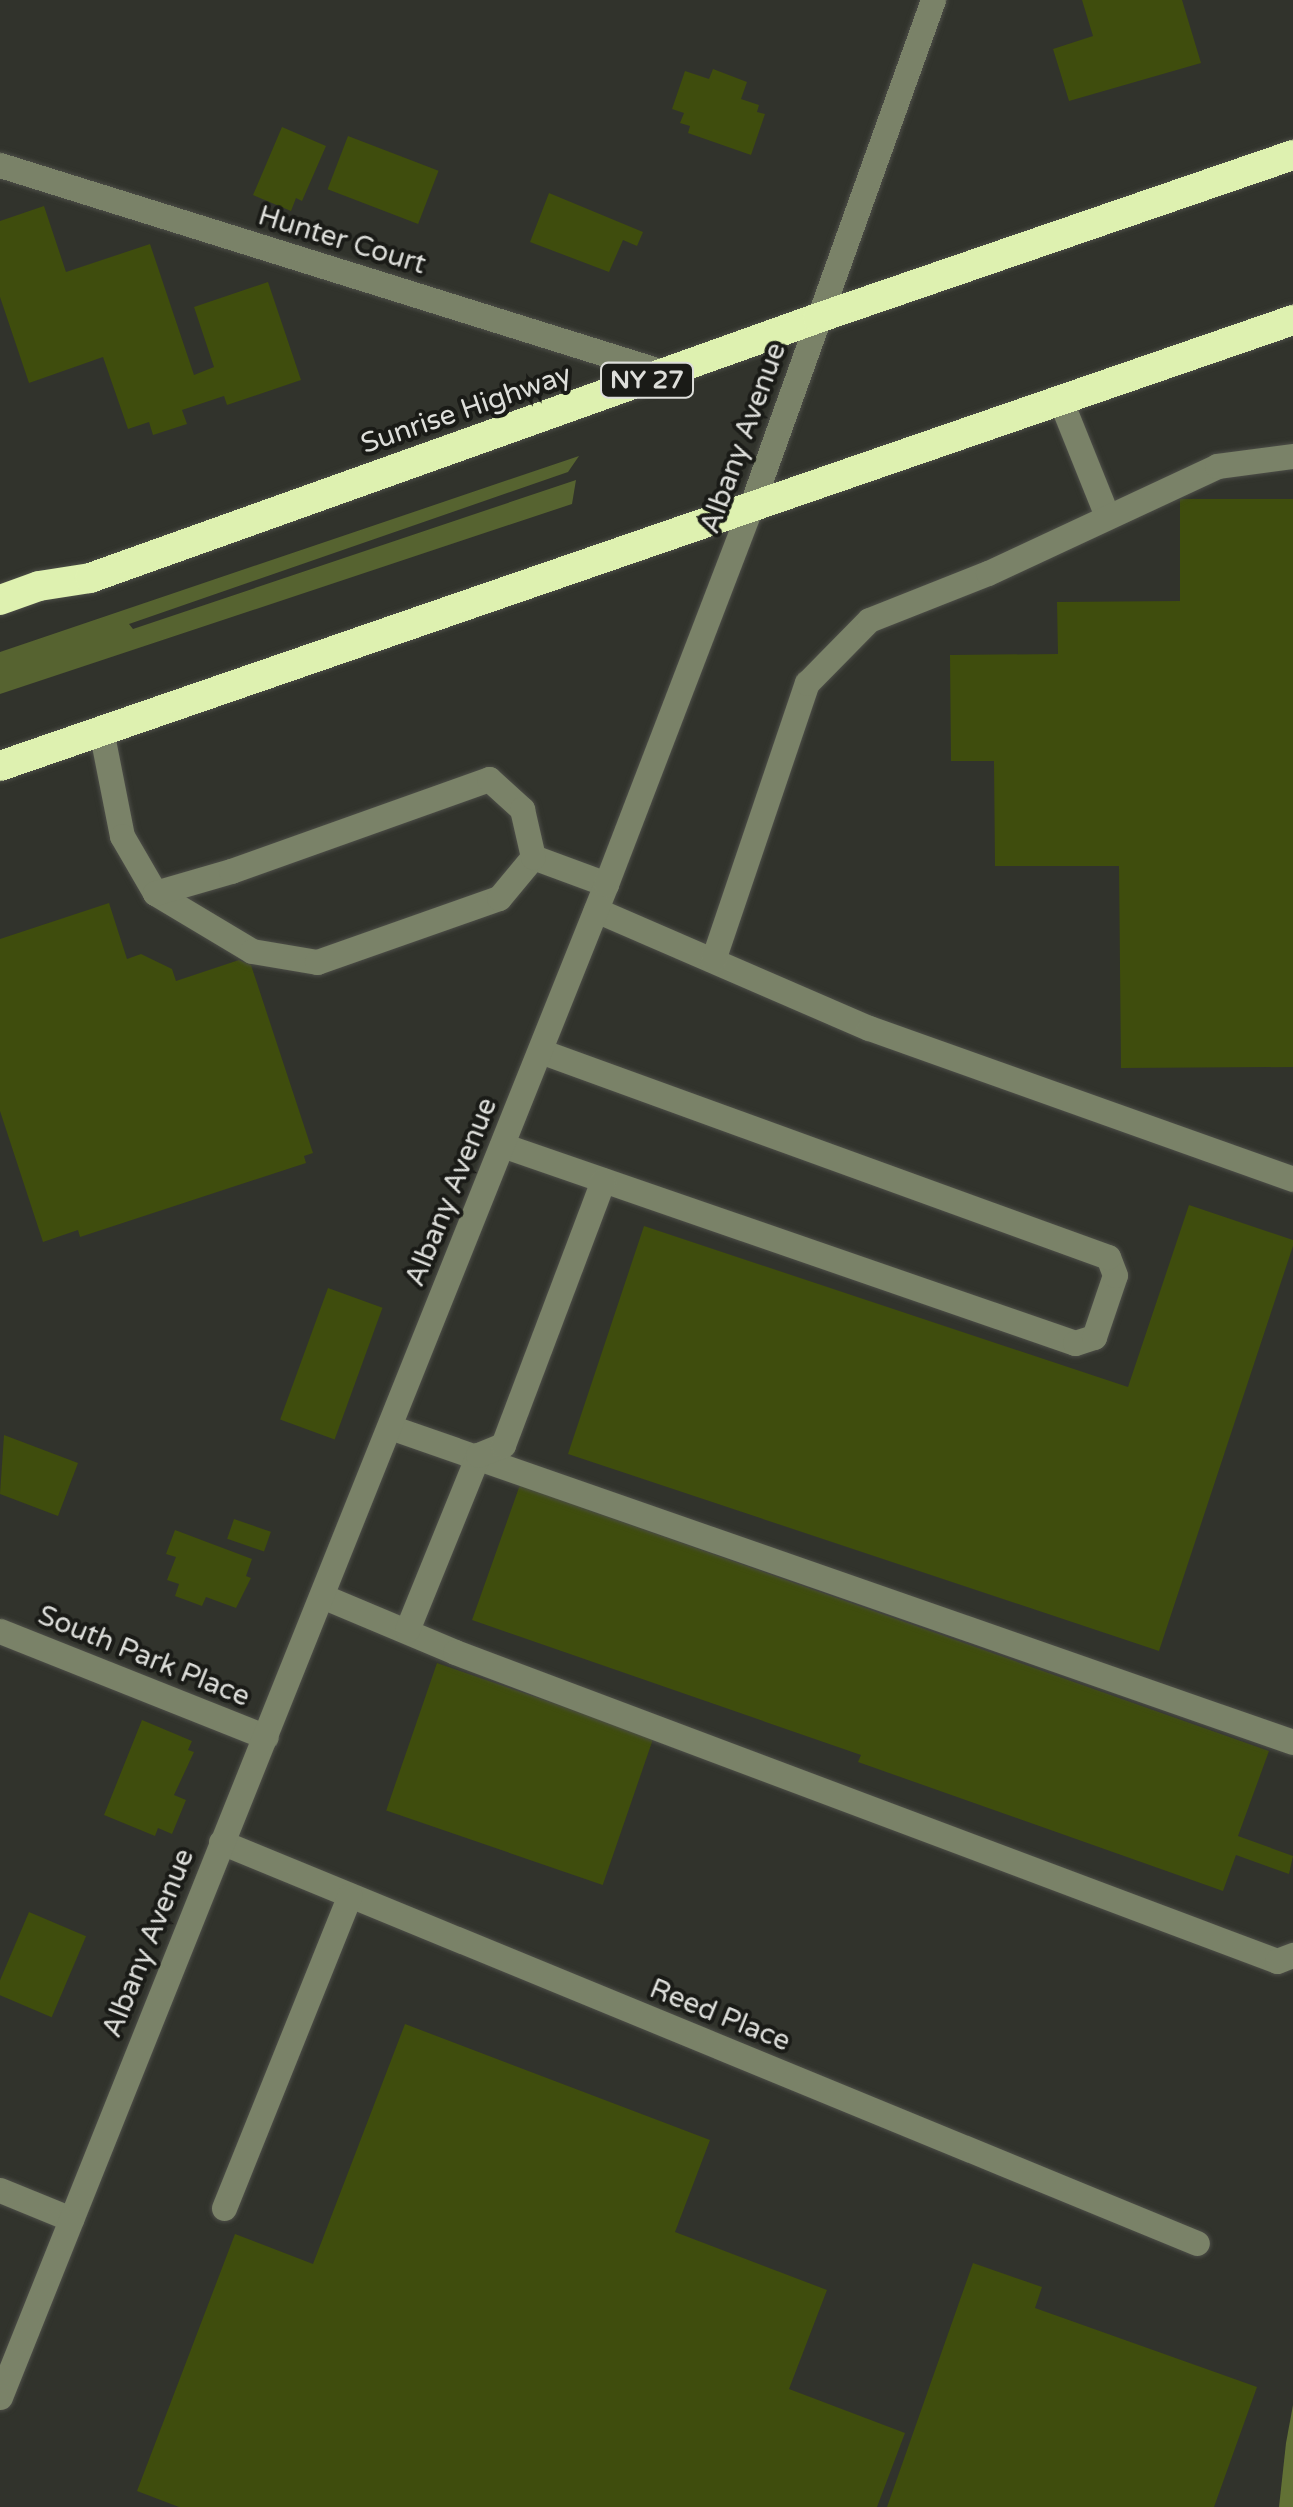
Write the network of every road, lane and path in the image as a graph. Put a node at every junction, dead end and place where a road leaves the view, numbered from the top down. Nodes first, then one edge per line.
1 (933, 0) edge
2 (1293, 155) edge
3 (0, 165) edge
4 (818, 318) junction
5 (1293, 320) edge
6 (666, 373) junction
7 (1060, 399) junction
8 (1293, 456) edge
9 (752, 504) junction
10 (1107, 516) junction
11 (0, 600) edge
12 (101, 730) junction
13 (0, 766) edge
14 (533, 858) junction
15 (606, 884) junction
16 (156, 892) junction
17 (596, 910) junction
18 (713, 960) junction
19 (540, 1051) junction
20 (502, 1144) junction
21 (603, 1180) junction
22 (1293, 1180) edge
23 (390, 1426) junction
24 (478, 1455) junction
25 (322, 1596) junction
26 (408, 1630) junction
27 (0, 1631) edge
28 (266, 1737) junction
29 (1293, 1742) edge
30 (220, 1842) junction
31 (350, 1895) junction
32 (1293, 1955) edge
33 (0, 2190) edge
34 (224, 2208) dead end
35 (71, 2218) junction
36 (1196, 2243) dead end
37 (0, 2397) edge

1 - 4 street, Albany Avenue
2 - 4 highway, Sunrise Highway / NY 27
3 - 6 street, Hunter Court
4 - 6 highway, Sunrise Highway / NY 27
4 - 9 street, Albany Avenue
5 - 7 highway
6 - 11 highway, Sunrise Highway / NY 27
7 - 9 highway
7 - 10 street
8 - 10 street
9 - 12 highway
9 - 15 street, Albany Avenue
10 - 18 street
12 - 13 highway
12 - 16 street
14 - 15 street
14 - 16 street
14 - 16 street
15 - 17 street, Albany Avenue
17 - 18 street
17 - 19 street, Albany Avenue
18 - 22 street
19 - 20 street, Albany Avenue
19 - 21 street
20 - 21 street
20 - 23 street, Albany Avenue
21 - 24 street
23 - 24 street
23 - 25 street, Albany Avenue
24 - 26 street
24 - 29 street
25 - 26 street
25 - 28 street, Albany Avenue
26 - 32 street
27 - 28 street, South Park Place
28 - 30 street, Albany Avenue
30 - 31 street, Reed Place
30 - 35 street, Albany Avenue
31 - 34 street
31 - 36 street, Reed Place
33 - 35 street
35 - 37 street, Albany Avenue

